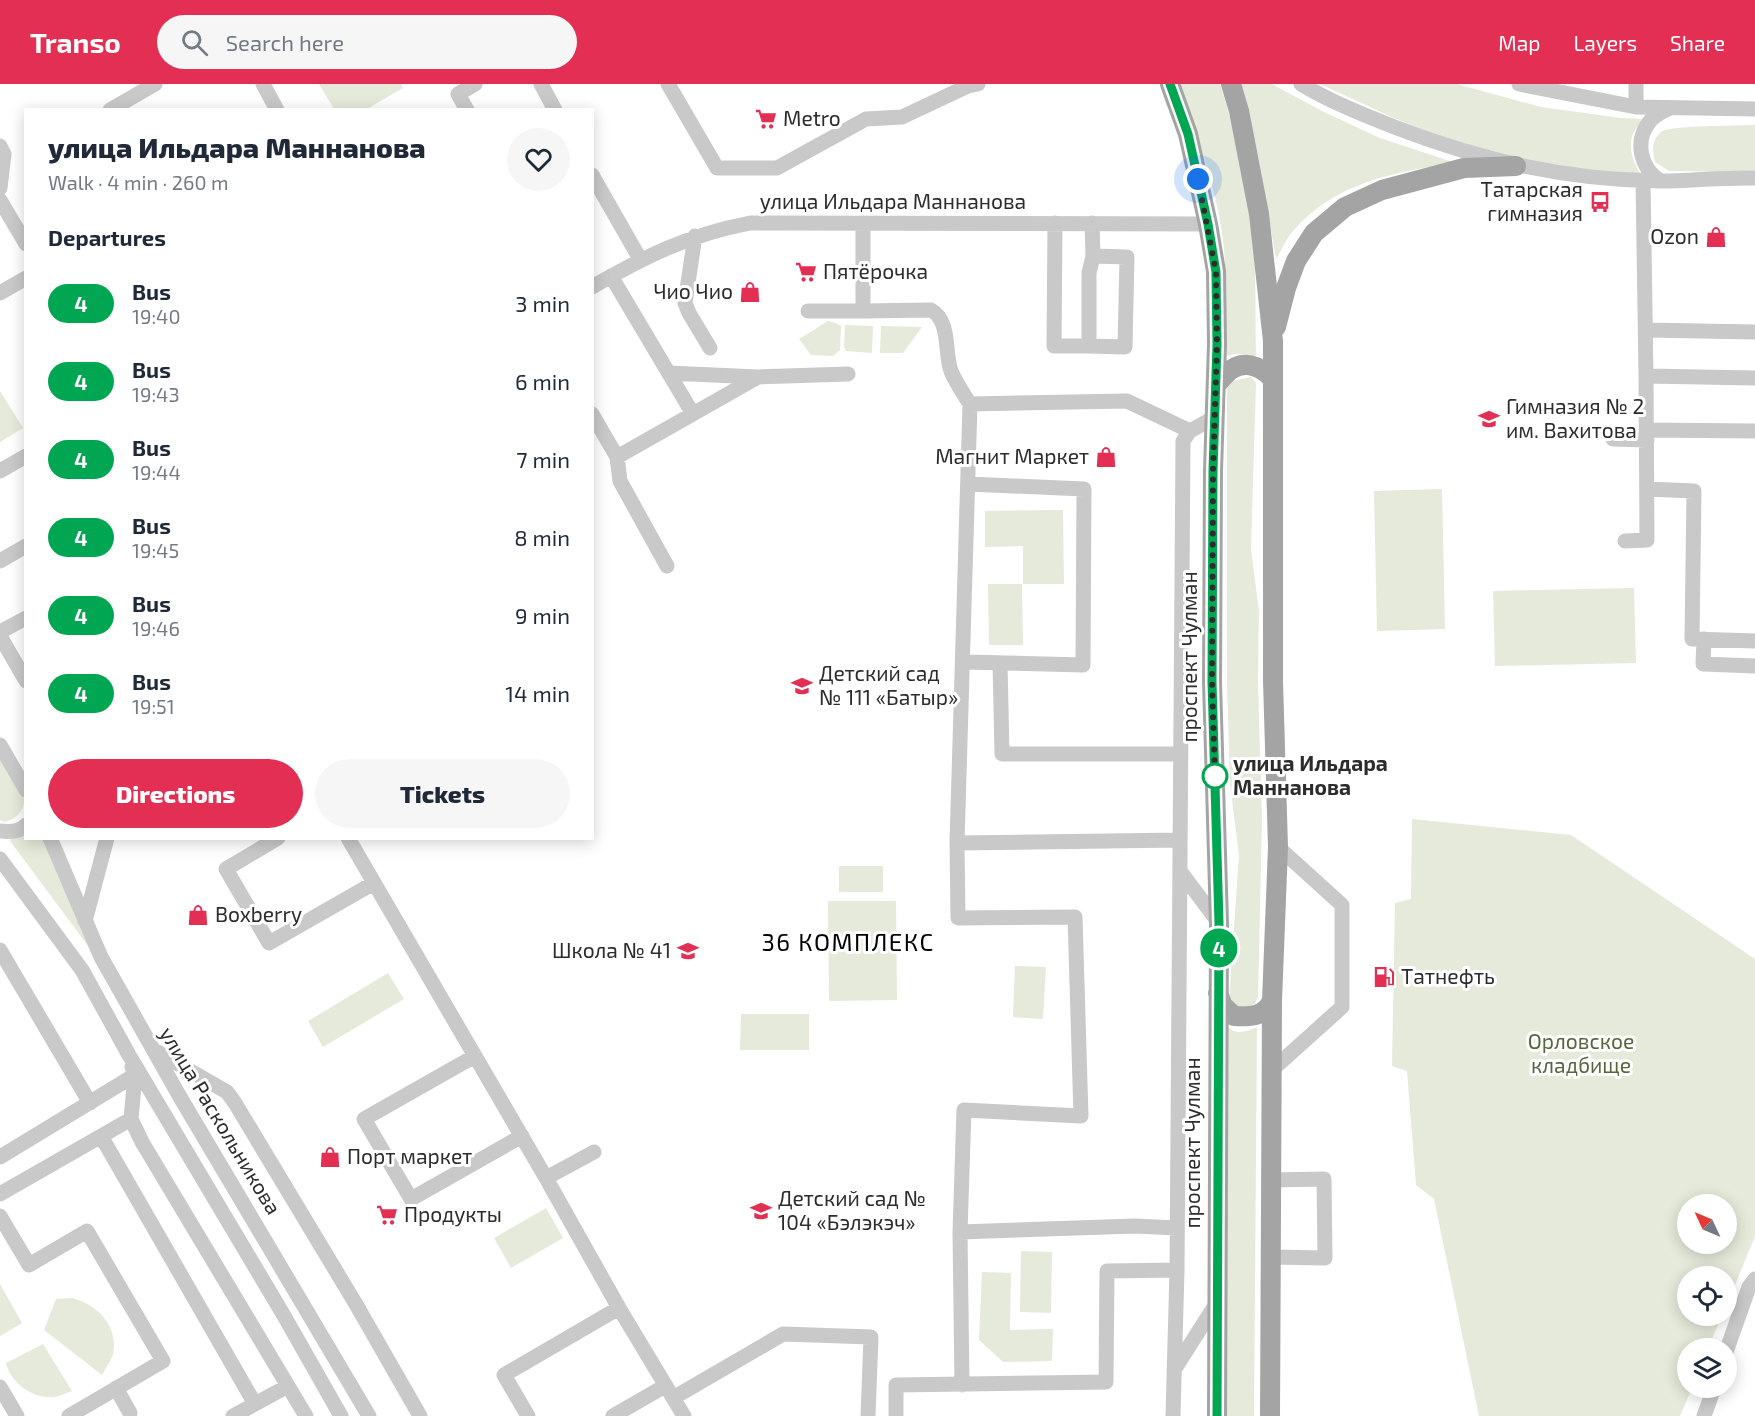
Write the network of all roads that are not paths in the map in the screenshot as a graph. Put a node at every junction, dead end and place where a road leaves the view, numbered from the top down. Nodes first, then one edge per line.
1 (155, 84) edge
2 (263, 84) edge
3 (475, 84) edge
4 (541, 84) edge
5 (668, 84) edge
6 (978, 84) edge
7 (1170, 84) edge
8 (1231, 84) edge
9 (1301, 84) edge
10 (1519, 84) edge
11 (1636, 84) edge
12 (1636, 107) junction
13 (113, 108) edge
14 (276, 108) edge
15 (466, 108) edge
16 (554, 108) edge
17 (1670, 108) junction
18 (1755, 110) edge
19 (0, 146) edge
20 (1516, 166) junction
21 (594, 178) edge
22 (1755, 178) edge
23 (1643, 180) junction
24 (1660, 181) junction
25 (0, 188) edge
26 (0, 200) edge
27 (862, 223) junction
28 (1055, 223) junction
29 (1092, 224) junction
30 (1208, 224) junction
31 (695, 236) junction
32 (24, 241) edge
33 (1093, 256) junction
34 (640, 259) junction
35 (611, 276) junction
36 (24, 279) edge
37 (594, 286) edge
38 (0, 293) edge
39 (808, 311) dead end
40 (863, 311) junction
41 (1646, 330) junction
42 (1755, 332) edge
43 (1273, 341) junction
44 (1089, 346) junction
45 (710, 348) dead end
46 (669, 373) junction
47 (848, 374) dead end
48 (1646, 376) junction
49 (758, 377) junction
50 (1755, 378) edge
51 (1273, 380) junction
52 (1216, 385) junction
53 (970, 404) junction
54 (693, 414) junction
55 (594, 417) edge
56 (1215, 417) junction
57 (1190, 431) junction
58 (1755, 431) edge
59 (1647, 435) junction
60 (1613, 439) dead end
61 (24, 457) edge
62 (617, 457) junction
63 (0, 471) edge
64 (968, 484) junction
65 (1647, 489) junction
66 (1625, 541) dead end
67 (24, 547) edge
68 (0, 561) edge
69 (667, 566) dead end
70 (24, 619) edge
71 (0, 634) edge
72 (1704, 639) junction
73 (1755, 641) edge
74 (964, 662) junction
75 (1000, 663) junction
76 (1755, 666) edge
77 (24, 677) edge
78 (0, 745) edge
79 (1181, 754) junction
80 (24, 787) edge
81 (24, 827) edge
82 (0, 831) edge
83 (51, 840) edge
84 (106, 840) edge
85 (275, 840) edge
86 (349, 840) edge
87 (1180, 840) junction
88 (957, 843) junction
89 (1278, 848) junction
90 (0, 860) edge
91 (1180, 871) junction
92 (374, 883) junction
93 (85, 921) junction
94 (1219, 923) junction
95 (0, 950) edge
96 (1218, 993) junction
97 (1272, 1001) junction
98 (152, 1049) junction
99 (129, 1055) junction
100 (475, 1056) junction
101 (1272, 1071) junction
102 (135, 1075) junction
103 (90, 1102) junction
104 (131, 1119) junction
105 (102, 1136) junction
106 (522, 1136) junction
107 (594, 1152) dead end
108 (0, 1157) edge
109 (546, 1178) junction
110 (1270, 1180) junction
111 (0, 1194) edge
112 (0, 1216) edge
113 (1177, 1228) junction
114 (960, 1232) junction
115 (1271, 1257) junction
116 (1177, 1270) junction
117 (1755, 1280) edge
118 (1216, 1304) junction
119 (619, 1308) junction
120 (1731, 1338) edge
121 (1174, 1370) junction
122 (962, 1385) junction
123 (288, 1386) junction
124 (0, 1387) edge
125 (116, 1388) junction
126 (669, 1392) junction
127 (1710, 1398) edge
128 (255, 1404) junction
129 (130, 1413) dead end
130 (17, 1416) edge
131 (69, 1416) edge
132 (233, 1416) edge
133 (306, 1416) edge
134 (341, 1416) edge
135 (369, 1416) edge
136 (420, 1416) edge
137 (528, 1416) edge
138 (613, 1416) edge
139 (684, 1416) edge
140 (868, 1416) edge
141 (896, 1416) edge
142 (1173, 1416) edge
143 (1217, 1416) edge
144 (1270, 1416) edge
145 (1704, 1416) edge

1 - 13 street
2 - 14 street
3 - 15 street
4 - 16 street
5 - 6 street
7 - 30 main road, проспект Чулман
8 - 43 main road
9 - 20 street
10 - 12 street
11 - 12 street
12 - 17 street
17 - 18 street
17 - 24 street
19 - 25 street
20 - 23 street
20 - 43 main road
21 - 34 street
22 - 24 street
23 - 24 street
23 - 41 street
26 - 32 street
27 - 28 street, улица Ильдара Маннанова
27 - 31 street, улица Ильдара Маннанова
27 - 40 street
28 - 29 street, улица Ильдара Маннанова
28 - 44 street
29 - 30 street, улица Ильдара Маннанова
29 - 33 street
30 - 52 main road, проспект Чулман
31 - 34 street, улица Ильдара Маннанова
31 - 45 street
33 - 44 street
33 - 44 street
34 - 35 street, улица Ильдара Маннанова
35 - 37 street, улица Ильдара Маннанова
35 - 46 street
36 - 38 street
39 - 40 street
40 - 53 street
41 - 42 street
41 - 48 street
43 - 51 main road
46 - 49 street
46 - 54 street
47 - 49 street
48 - 50 street
48 - 59 street
49 - 54 street
51 - 52 main road
51 - 89 main road
52 - 56 main road, проспект Чулман
53 - 57 street
53 - 64 street
54 - 62 street
55 - 62 street
56 - 57 street
56 - 94 main road, проспект Чулман
57 - 79 street
58 - 59 street
59 - 60 street
59 - 65 street
61 - 63 street
62 - 69 street
64 - 74 street
64 - 75 street
65 - 66 street
65 - 72 street
67 - 68 street
70 - 71 street
71 - 77 street
72 - 73 street
72 - 76 street
74 - 75 street
74 - 88 street
75 - 79 street
78 - 80 street
79 - 87 street
81 - 82 street
83 - 93 street, улица Раскольникова
84 - 93 street
85 - 92 street
86 - 92 street
87 - 88 street
87 - 91 street
88 - 114 street
89 - 97 main road
89 - 101 street
90 - 99 street
91 - 94 street
91 - 113 street
92 - 100 street
93 - 98 street, улица Раскольникова
94 - 96 main road, проспект Чулман
95 - 103 street
96 - 97 main road
96 - 118 main road, проспект Чулман
97 - 101 main road
98 - 135 street, улица Раскольникова
98 - 136 street
99 - 102 street
99 - 134 street
100 - 106 street
100 - 106 street
101 - 110 main road
102 - 103 street
102 - 104 street
103 - 108 street
104 - 105 street
104 - 123 street
105 - 111 street
105 - 128 street
106 - 109 street
107 - 109 street
109 - 119 street
110 - 115 main road
110 - 115 street
112 - 125 street
113 - 114 street
113 - 116 street
114 - 122 street
115 - 144 main road
116 - 121 street
116 - 122 street
117 - 120 street
118 - 121 street
118 - 143 main road, проспект Чулман
119 - 126 street
119 - 137 street
121 - 142 street
122 - 141 street
123 - 128 street
123 - 133 street
124 - 130 street
125 - 129 street
125 - 131 street
126 - 138 street
126 - 139 street
126 - 140 street
127 - 145 street
128 - 132 street

